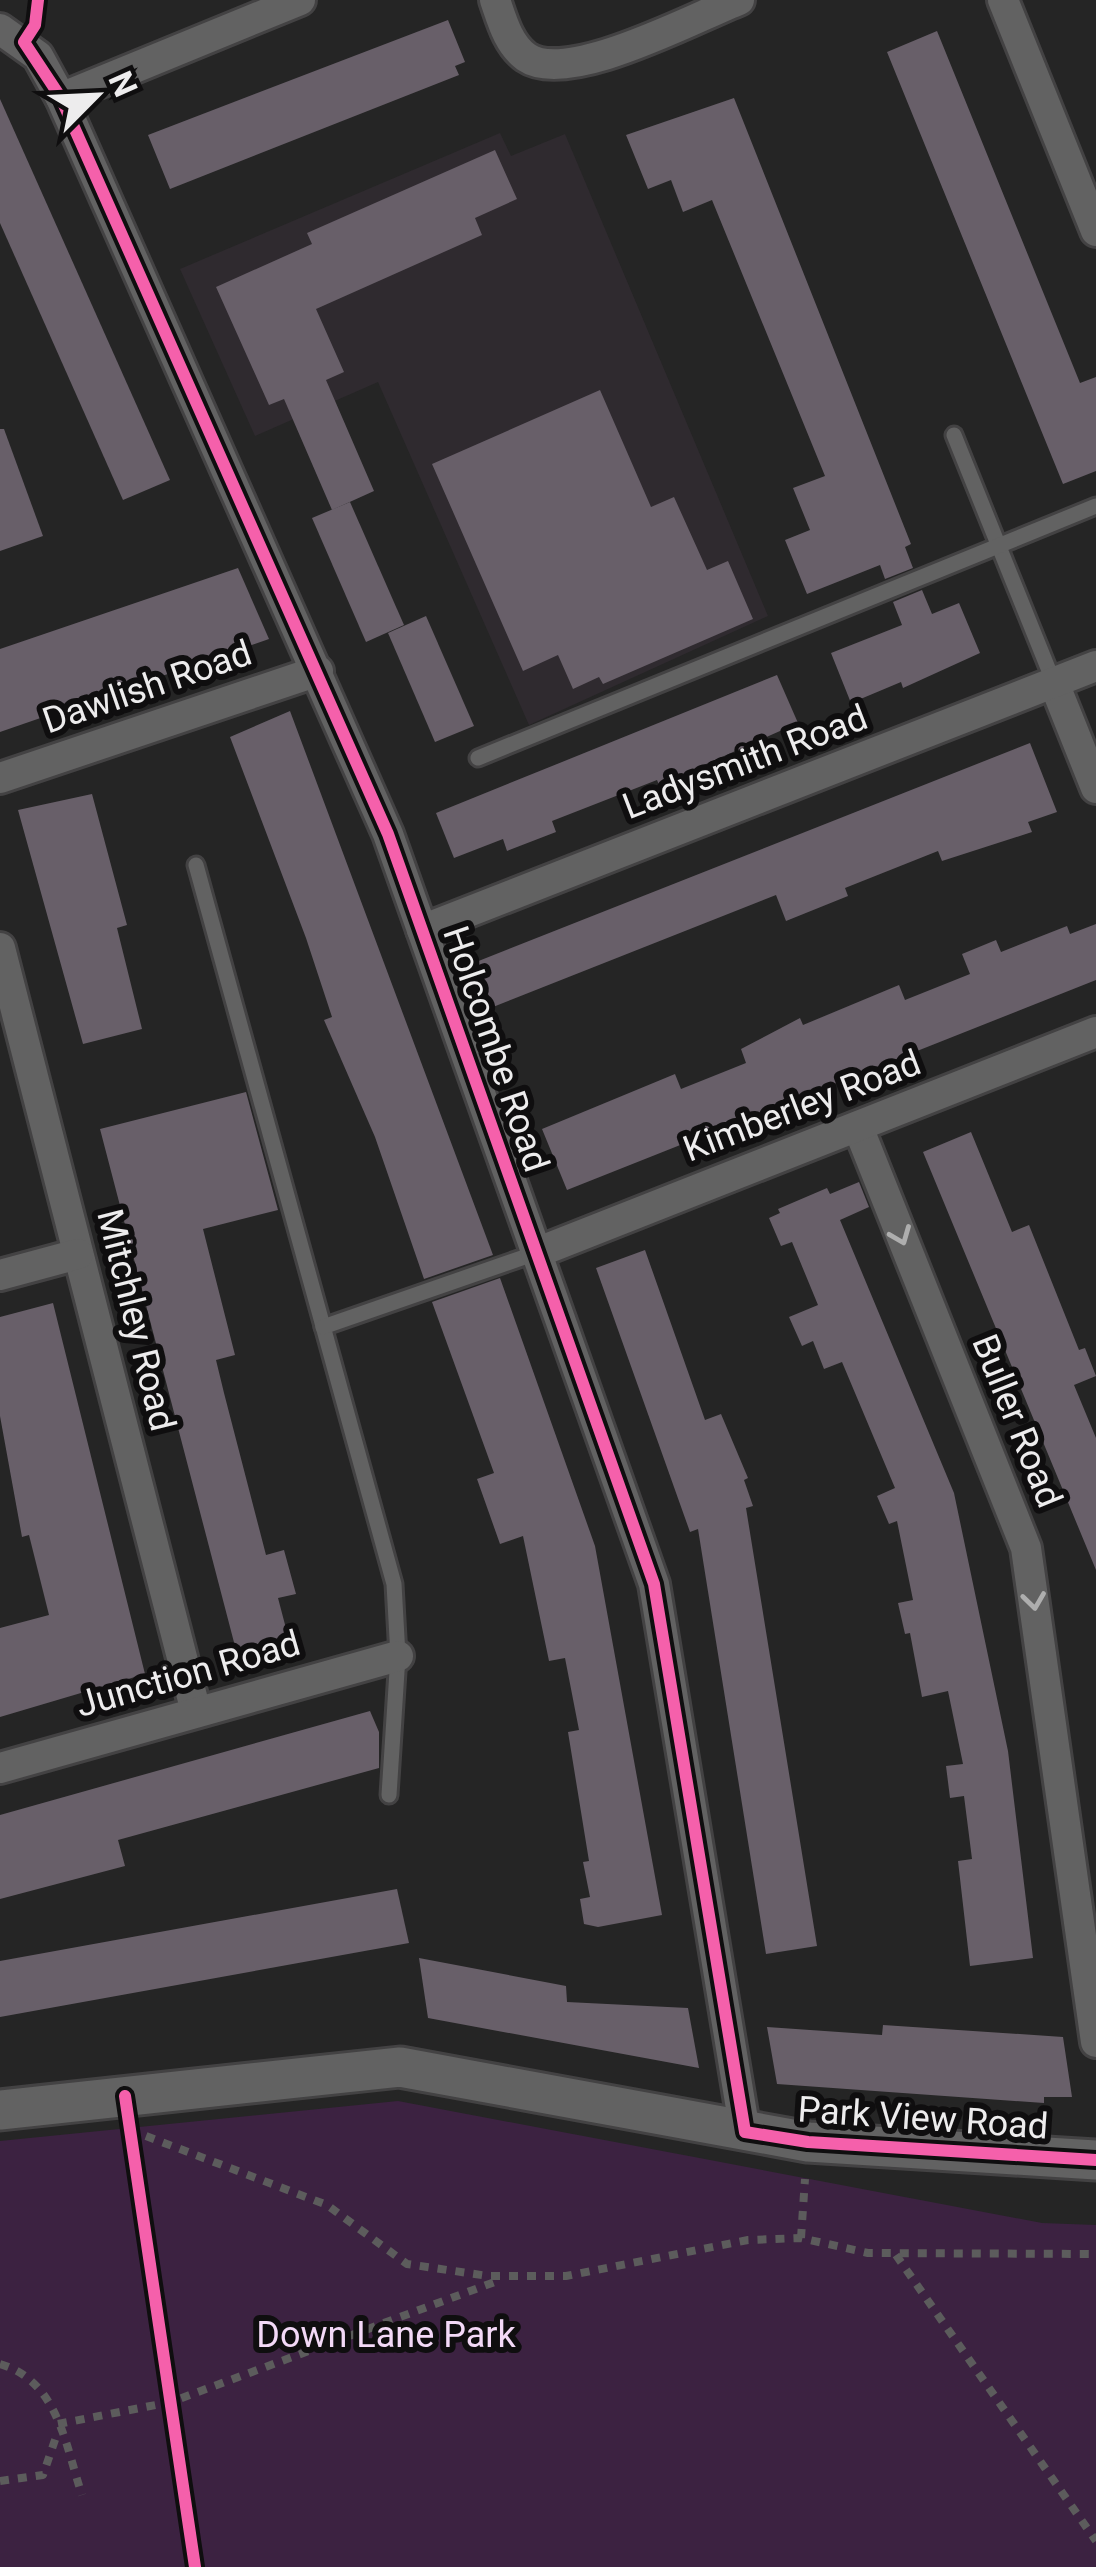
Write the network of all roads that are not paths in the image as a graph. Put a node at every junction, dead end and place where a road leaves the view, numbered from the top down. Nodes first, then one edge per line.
1 (300, 0) edge
2 (495, 0) edge
3 (739, 0) edge
4 (1003, 0) edge
5 (12, 36) edge
6 (62, 98) junction
7 (1096, 231) edge
8 (954, 435) dead end
9 (1096, 506) edge
10 (997, 545) junction
11 (1096, 666) edge
12 (318, 671) junction
13 (1054, 683) junction
14 (478, 758) dead end
15 (0, 778) edge
16 (1096, 788) edge
17 (196, 865) dead end
18 (422, 930) junction
19 (0, 948) edge
20 (1096, 1032) edge
21 (858, 1127) junction
22 (536, 1252) junction
23 (78, 1254) junction
24 (0, 1275) edge
25 (323, 1328) junction
26 (398, 1656) junction
27 (196, 1712) junction
28 (0, 1768) edge
29 (389, 1795) dead end
30 (1096, 2042) edge
31 (0, 2110) edge
32 (745, 2132) junction
33 (1096, 2160) edge

1 - 6 street
2 - 3 street
4 - 7 street
5 - 6 street, Holcombe Road
6 - 12 street, Holcombe Road
8 - 10 lane
9 - 10 lane
10 - 13 lane
10 - 14 lane
11 - 13 street, Ladysmith Road
12 - 15 street, Dawlish Road
12 - 18 street, Holcombe Road
13 - 16 street
13 - 18 street, Ladysmith Road
17 - 25 lane
18 - 22 street, Holcombe Road
19 - 23 street, Mitchley Road
20 - 21 street, Kimberley Road
21 - 22 street, Kimberley Road
21 -> 30 street, Buller Road
22 - 25 lane
22 - 32 street, Holcombe Road
23 - 24 street
23 - 27 street, Mitchley Road
25 - 26 lane
26 - 27 street, Junction Road
26 - 29 lane
27 - 28 street, Junction Road
31 - 32 street, Park View Road
32 - 33 street, Park View Road

